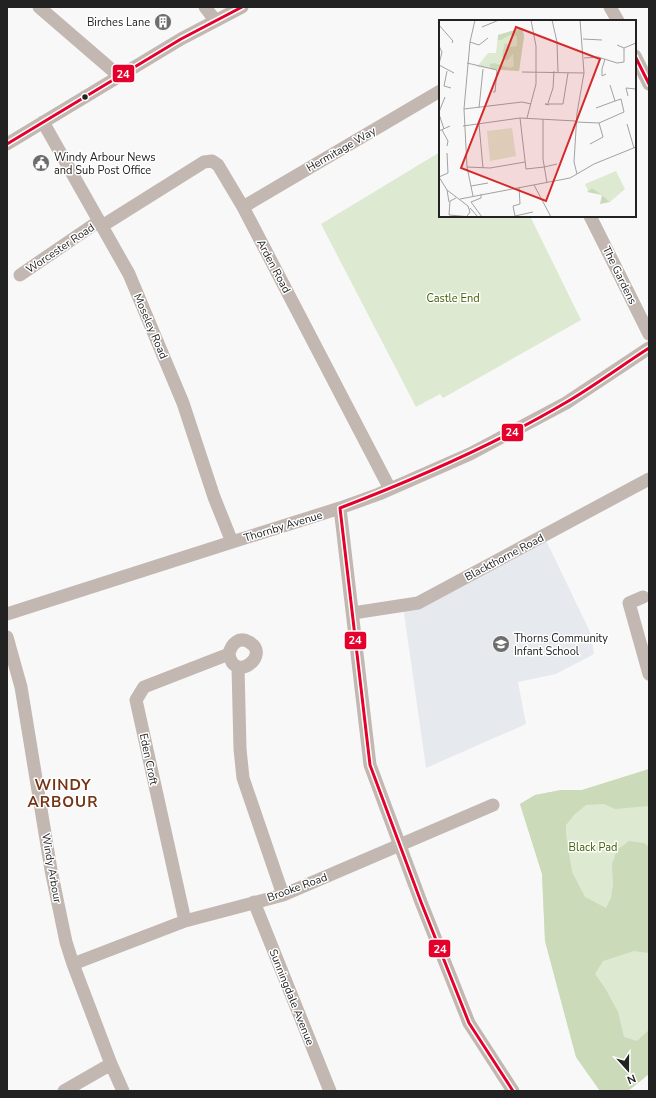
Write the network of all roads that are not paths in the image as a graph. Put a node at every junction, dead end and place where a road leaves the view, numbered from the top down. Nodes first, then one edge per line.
1 (39, 7) edge
2 (205, 7) edge
3 (242, 7) edge
4 (610, 7) edge
5 (216, 20) junction
6 (617, 20) edge
7 (636, 58) edge
8 (119, 76) junction
9 (649, 84) edge
10 (439, 92) edge
11 (43, 122) junction
12 (7, 144) edge
13 (243, 207) junction
14 (590, 217) edge
15 (101, 223) junction
16 (20, 275) dead end
17 (649, 334) edge
18 (649, 348) edge
19 (649, 479) edge
20 (390, 489) junction
21 (340, 508) junction
22 (232, 542) junction
23 (643, 597) dead end
24 (353, 613) junction
25 (7, 614) edge
26 (7, 637) edge
27 (229, 654) junction
28 (238, 667) junction
29 (649, 674) edge
30 (493, 805) dead end
31 (399, 845) junction
32 (283, 895) junction
33 (254, 902) junction
34 (185, 921) junction
35 (73, 964) junction
36 (110, 1064) junction
37 (64, 1091) edge
38 (123, 1091) edge
39 (330, 1091) edge
40 (513, 1091) edge

1 - 8 street
2 - 5 street
3 - 5 street
4 - 6 street
5 - 8 street
7 - 9 street
8 - 11 street
10 - 13 street, Hermitage Way
11 - 12 street
11 - 15 street, Moseley Road
13 - 15 street, Arden Road
13 - 20 street, Arden Road
14 - 17 street, The Gardens
15 - 16 street, Worcester Road
15 - 22 street, Moseley Road
18 - 20 street, Thornby Avenue
19 - 24 street, Blackthorne Road
20 - 21 street, Thornby Avenue
21 - 22 street, Thornby Avenue
21 - 24 street
22 - 25 street, Thornby Avenue
23 - 29 street
24 - 31 street
26 - 35 street, Windy Arbour
27 - 28 street
27 - 28 street, Eden Croft
27 - 34 street, Eden Croft
28 - 32 street
30 - 31 street, Brooke Road
31 - 32 street, Brooke Road
31 - 40 street
32 - 33 street, Brooke Road
33 - 34 street, Brooke Road
33 - 39 street, Sunningdale Avenue
34 - 35 street, Brooke Road
35 - 36 street, Windy Arbour
36 - 37 street
36 - 38 street, Windy Arbour

